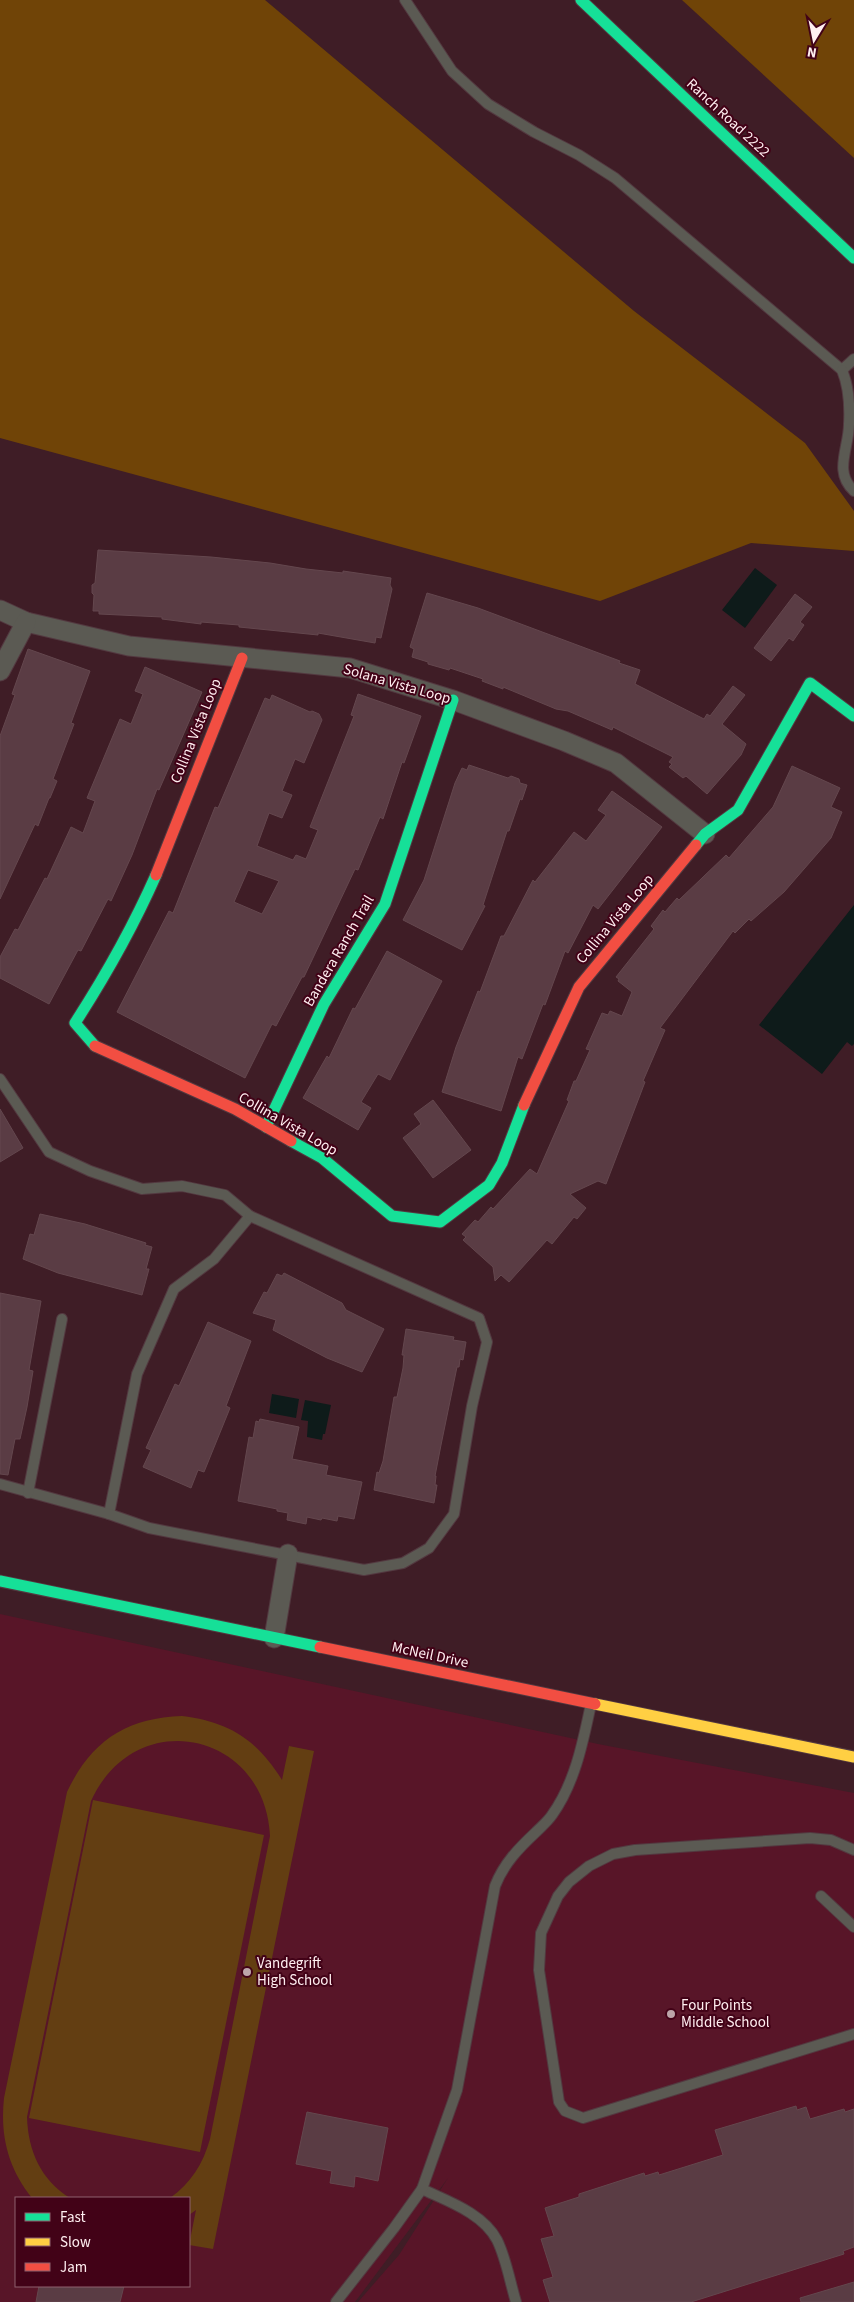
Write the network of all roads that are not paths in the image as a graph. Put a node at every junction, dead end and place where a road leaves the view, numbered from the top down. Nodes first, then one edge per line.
1 (405, 0) edge
2 (581, 0) edge
3 (854, 258) edge
4 (854, 359) edge
5 (842, 370) junction
6 (854, 491) edge
7 (0, 610) edge
8 (26, 622) junction
9 (242, 658) junction
10 (0, 670) edge
11 (453, 700) junction
12 (854, 716) edge
13 (705, 834) junction
14 (0, 1078) edge
15 (266, 1127) junction
16 (250, 1216) junction
17 (62, 1318) dead end
18 (0, 1484) edge
19 (28, 1493) junction
20 (109, 1514) junction
21 (288, 1554) junction
22 (0, 1581) edge
23 (274, 1638) junction
24 (591, 1704) junction
25 (854, 1757) edge
26 (854, 1850) edge
27 (821, 1896) dead end
28 (854, 1927) edge
29 (854, 2034) edge
30 (422, 2189) junction
31 (336, 2302) edge
32 (516, 2302) edge

1 - 5 lane
2 - 3 street, Ranch Road 2222
4 - 5 lane
5 - 6 lane
7 - 8 street, Solana Vista Loop
8 - 9 street, Solana Vista Loop
8 - 10 street
9 - 11 street, Solana Vista Loop
9 - 15 street, Collina Vista Loop
11 - 13 street, Solana Vista Loop
11 - 15 street, Bandera Ranch Trail
12 - 13 street, Collina Vista Loop
13 - 15 street, Collina Vista Loop
14 - 16 lane
16 - 20 lane
16 - 21 lane
17 - 19 lane
18 - 19 lane
19 - 20 lane
20 - 21 lane
21 - 23 street
22 - 23 street, McNeil Drive
23 - 24 street, McNeil Drive
24 - 25 street, McNeil Drive
24 - 30 lane
26 - 29 lane
27 - 28 lane
30 - 31 lane
30 - 32 lane

